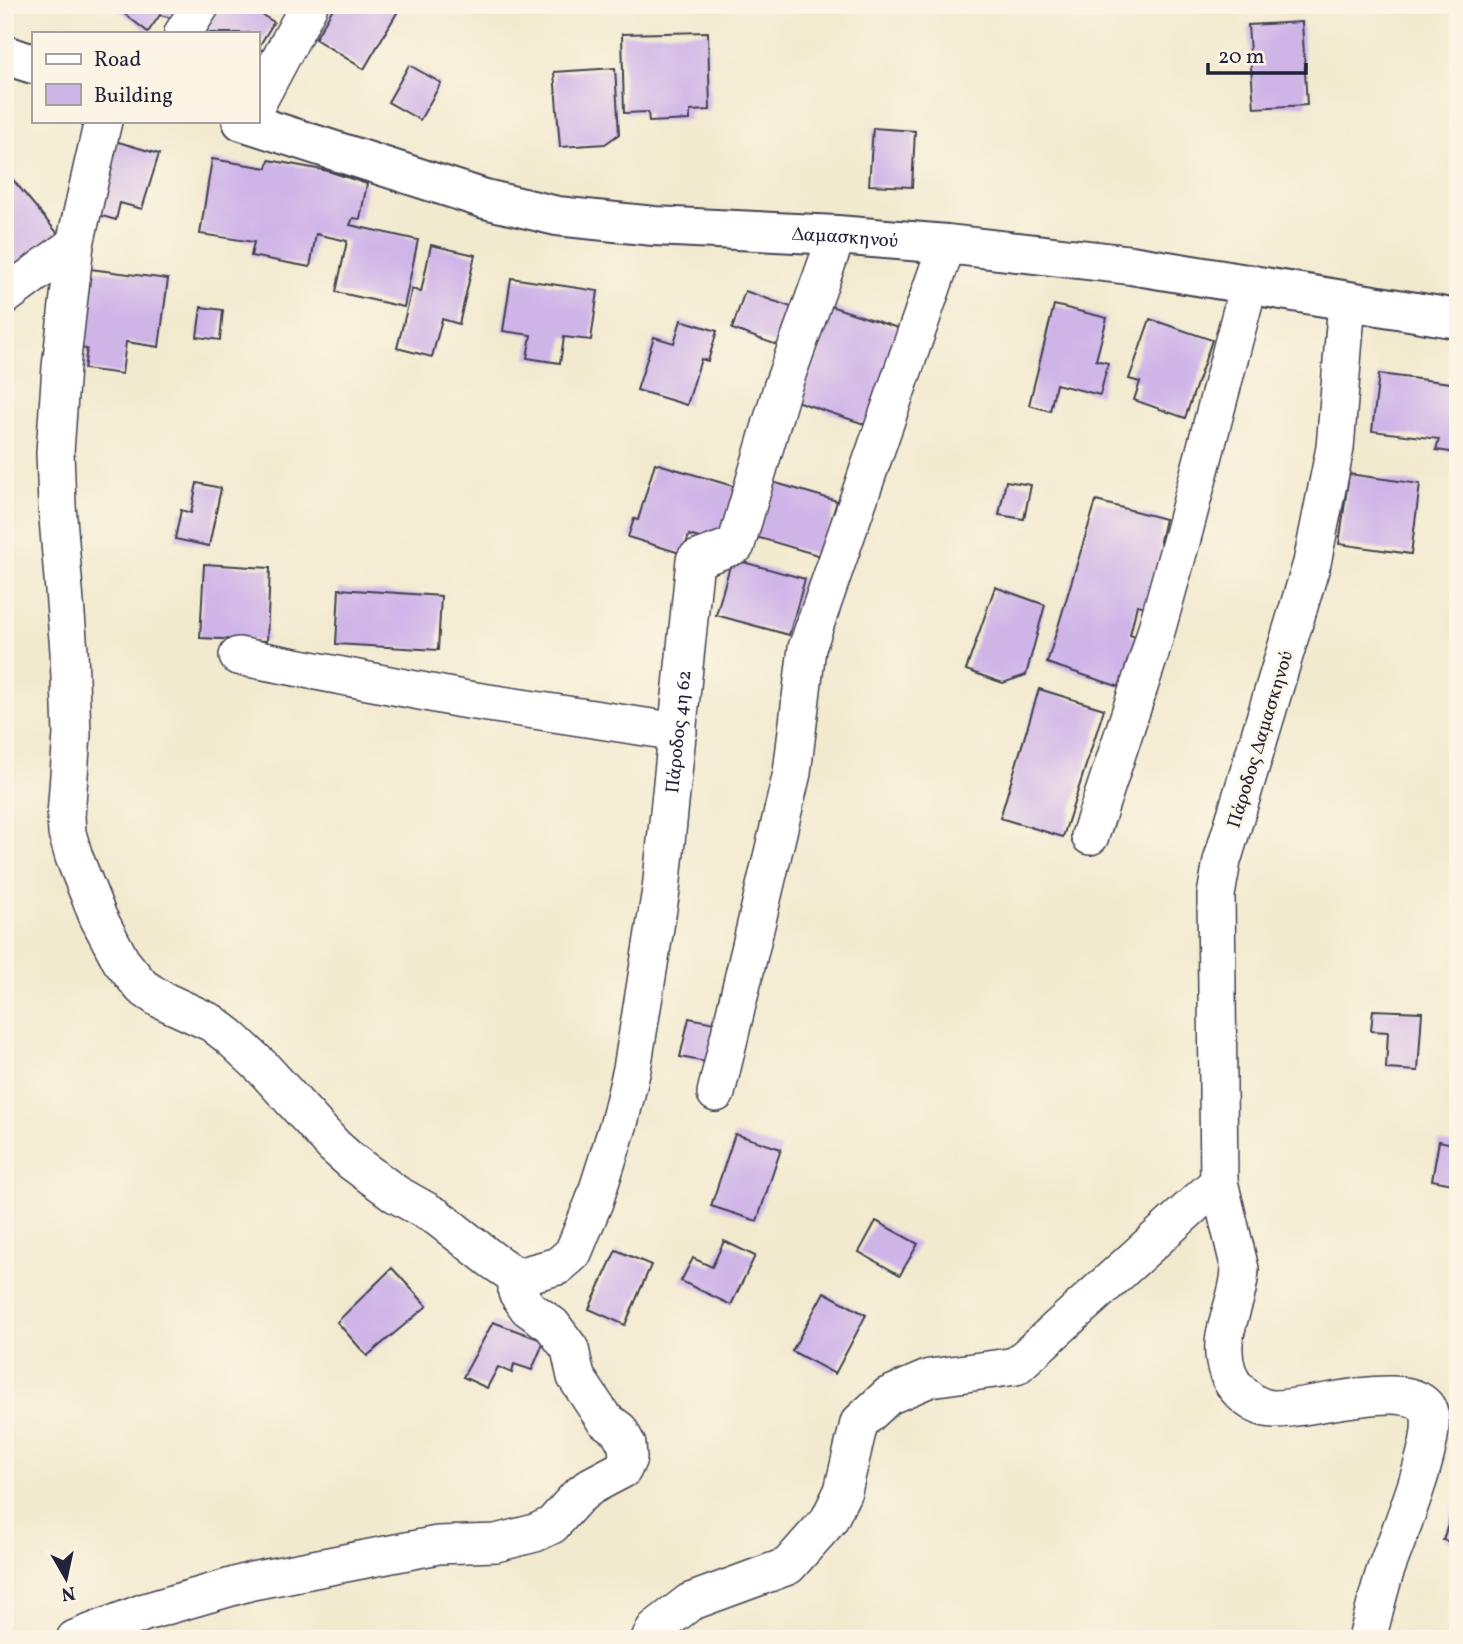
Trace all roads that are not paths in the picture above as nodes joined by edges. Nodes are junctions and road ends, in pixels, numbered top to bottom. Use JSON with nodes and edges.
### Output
{"nodes":[{"id":1,"x":201,"y":5,"type":"edge"},
{"id":2,"x":309,"y":5,"type":"edge"},
{"id":3,"x":184,"y":32,"type":"edge"},
{"id":4,"x":5,"y":55,"type":"edge"},
{"id":5,"x":32,"y":64,"type":"edge"},
{"id":6,"x":259,"y":98,"type":"edge"},
{"id":7,"x":259,"y":121,"type":"edge"},
{"id":8,"x":103,"y":122,"type":"edge"},
{"id":9,"x":837,"y":235,"type":"junction"},
{"id":10,"x":75,"y":244,"type":"junction"},
{"id":11,"x":947,"y":244,"type":"junction"},
{"id":12,"x":1249,"y":283,"type":"junction"},
{"id":13,"x":5,"y":296,"type":"edge"},
{"id":14,"x":1347,"y":301,"type":"junction"},
{"id":15,"x":1458,"y":319,"type":"edge"},
{"id":16,"x":238,"y":656,"type":"dead end"},
{"id":17,"x":678,"y":732,"type":"junction"},
{"id":18,"x":1090,"y":836,"type":"dead end"},
{"id":19,"x":716,"y":1093,"type":"dead end"},
{"id":20,"x":1219,"y":1182,"type":"junction"},
{"id":21,"x":517,"y":1277,"type":"junction"},
{"id":22,"x":75,"y":1639,"type":"edge"},
{"id":23,"x":650,"y":1639,"type":"edge"},
{"id":24,"x":1367,"y":1639,"type":"edge"}],
"edges":[{"from":1,"to":3,"type":"street"},
{"from":2,"to":6,"type":"street"},
{"from":4,"to":5,"type":"main road"},
{"from":7,"to":9,"type":"main road","name":"Δαμασκηνού"},
{"from":8,"to":10,"type":"street"},
{"from":9,"to":11,"type":"main road","name":"Δαμασκηνού"},
{"from":9,"to":17,"type":"street","name":"Πάροδος 4η 62"},
{"from":10,"to":13,"type":"street"},
{"from":10,"to":21,"type":"street"},
{"from":11,"to":12,"type":"main road","name":"Δαμασκηνού"},
{"from":11,"to":19,"type":"street"},
{"from":12,"to":14,"type":"main road","name":"Δαμασκηνού"},
{"from":12,"to":18,"type":"street"},
{"from":14,"to":15,"type":"main road","name":"Δαμασκηνού"},
{"from":14,"to":20,"type":"street","name":"Πάροδος Δαμασκηνού"},
{"from":16,"to":17,"type":"street"},
{"from":17,"to":21,"type":"street","name":"Πάροδος 4η 62"},
{"from":20,"to":23,"type":"street"},
{"from":20,"to":24,"type":"street","name":"Πάροδος Δαμασκηνού"},
{"from":21,"to":22,"type":"street"}]}
